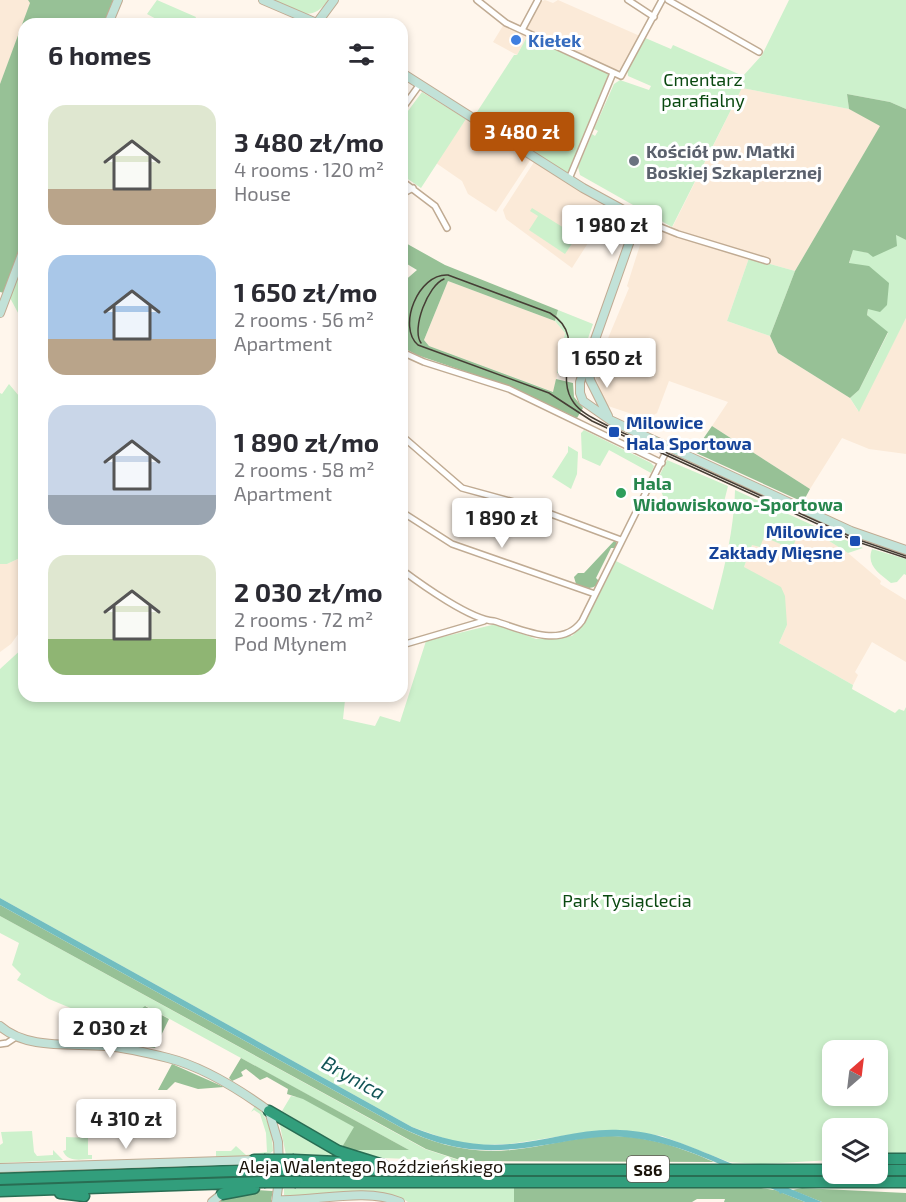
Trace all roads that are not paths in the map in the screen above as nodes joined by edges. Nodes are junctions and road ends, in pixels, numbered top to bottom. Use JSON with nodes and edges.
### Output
{"nodes":[{"id":1,"x":118,"y":0,"type":"edge"},
{"id":2,"x":263,"y":0,"type":"edge"},
{"id":3,"x":334,"y":0,"type":"edge"},
{"id":4,"x":477,"y":0,"type":"edge"},
{"id":5,"x":538,"y":0,"type":"edge"},
{"id":6,"x":628,"y":0,"type":"edge"},
{"id":7,"x":662,"y":0,"type":"edge"},
{"id":8,"x":668,"y":0,"type":"edge"},
{"id":9,"x":654,"y":17,"type":"junction"},
{"id":10,"x":110,"y":18,"type":"edge"},
{"id":11,"x":303,"y":18,"type":"edge"},
{"id":12,"x":320,"y":18,"type":"edge"},
{"id":13,"x":522,"y":30,"type":"junction"},
{"id":14,"x":759,"y":52,"type":"dead end"},
{"id":15,"x":613,"y":73,"type":"junction"},
{"id":16,"x":408,"y":77,"type":"edge"},
{"id":17,"x":420,"y":84,"type":"junction"},
{"id":18,"x":408,"y":100,"type":"edge"},
{"id":19,"x":569,"y":179,"type":"junction"},
{"id":20,"x":408,"y":185,"type":"edge"},
{"id":21,"x":413,"y":188,"type":"junction"},
{"id":22,"x":408,"y":191,"type":"edge"},
{"id":23,"x":638,"y":218,"type":"junction"},
{"id":24,"x":447,"y":228,"type":"dead end"},
{"id":25,"x":767,"y":261,"type":"dead end"},
{"id":26,"x":18,"y":265,"type":"edge"},
{"id":27,"x":0,"y":313,"type":"edge"},
{"id":28,"x":408,"y":355,"type":"edge"},
{"id":29,"x":588,"y":361,"type":"junction"},
{"id":30,"x":610,"y":420,"type":"junction"},
{"id":31,"x":408,"y":441,"type":"edge"},
{"id":32,"x":668,"y":448,"type":"junction"},
{"id":33,"x":662,"y":463,"type":"junction"},
{"id":34,"x":408,"y":516,"type":"edge"},
{"id":35,"x":621,"y":540,"type":"junction"},
{"id":36,"x":906,"y":550,"type":"edge"},
{"id":37,"x":408,"y":574,"type":"edge"},
{"id":38,"x":596,"y":594,"type":"junction"},
{"id":39,"x":484,"y":621,"type":"junction"},
{"id":40,"x":408,"y":643,"type":"edge"},
{"id":41,"x":0,"y":1026,"type":"edge"},
{"id":42,"x":16,"y":1037,"type":"junction"},
{"id":43,"x":0,"y":1044,"type":"edge"},
{"id":44,"x":269,"y":1111,"type":"junction"},
{"id":45,"x":888,"y":1159,"type":"edge"},
{"id":46,"x":906,"y":1159,"type":"edge"},
{"id":47,"x":374,"y":1163,"type":"junction"},
{"id":48,"x":822,"y":1163,"type":"edge"},
{"id":49,"x":261,"y":1164,"type":"junction"},
{"id":50,"x":295,"y":1165,"type":"junction"},
{"id":51,"x":0,"y":1168,"type":"edge"},
{"id":52,"x":404,"y":1170,"type":"junction"},
{"id":53,"x":791,"y":1170,"type":"junction"},
{"id":54,"x":822,"y":1170,"type":"edge"},
{"id":55,"x":888,"y":1170,"type":"edge"},
{"id":56,"x":906,"y":1170,"type":"edge"},
{"id":57,"x":0,"y":1179,"type":"edge"},
{"id":58,"x":822,"y":1182,"type":"edge"},
{"id":59,"x":888,"y":1182,"type":"edge"},
{"id":60,"x":906,"y":1182,"type":"edge"},
{"id":61,"x":264,"y":1184,"type":"junction"},
{"id":62,"x":880,"y":1184,"type":"edge"},
{"id":63,"x":906,"y":1188,"type":"edge"},
{"id":64,"x":33,"y":1189,"type":"junction"},
{"id":65,"x":0,"y":1191,"type":"edge"},
{"id":66,"x":222,"y":1194,"type":"joint"},
{"id":67,"x":86,"y":1199,"type":"edge"},
{"id":68,"x":277,"y":1201,"type":"edge"},
{"id":69,"x":212,"y":1202,"type":"edge"},
{"id":70,"x":400,"y":1202,"type":"edge"}],
"edges":[{"from":1,"to":10,"type":"street"},
{"from":2,"to":11,"type":"street"},
{"from":3,"to":12,"type":"street"},
{"from":4,"to":13,"type":"street"},
{"from":5,"to":13,"type":"street"},
{"from":6,"to":9,"type":"street"},
{"from":7,"to":9,"type":"street"},
{"from":8,"to":14,"type":"street"},
{"from":9,"to":15,"type":"street"},
{"from":13,"to":15,"type":"street"},
{"from":15,"to":19,"type":"street"},
{"from":16,"to":17,"type":"street"},
{"from":17,"to":18,"type":"street"},
{"from":17,"to":19,"type":"street"},
{"from":19,"to":23,"type":"street"},
{"from":20,"to":21,"type":"street"},
{"from":21,"to":22,"type":"street"},
{"from":21,"to":24,"type":"street"},
{"from":23,"to":25,"type":"street"},
{"from":23,"to":29,"type":"street"},
{"from":26,"to":27,"type":"street"},
{"from":28,"to":33,"type":"street"},
{"from":29,"to":30,"type":"street"},
{"from":29,"to":30,"type":"street"},
{"from":30,"to":32,"type":"street"},
{"from":31,"to":35,"type":"street"},
{"from":32,"to":33,"type":"street"},
{"from":32,"to":36,"type":"street"},
{"from":33,"to":35,"type":"street"},
{"from":34,"to":38,"type":"street"},
{"from":35,"to":38,"type":"street"},
{"from":37,"to":39,"type":"street"},
{"from":38,"to":39,"type":"street"},
{"from":39,"to":40,"type":"street"},
{"from":41,"to":42,"type":"street"},
{"from":42,"to":43,"type":"street"},
{"from":42,"to":44,"type":"street"},
{"from":44,"to":47,"type":"highway"},
{"from":44,"to":68,"type":"street"},
{"from":45,"to":46,"type":"highway"},
{"from":47,"to":50,"type":"highway"},
{"from":47,"to":52,"type":"highway"},
{"from":48,"to":53,"type":"highway"},
{"from":49,"to":50,"type":"highway","name":"Aleja Walentego Roździeńskiego","number":"S86","bridge":true},
{"from":49,"to":51,"type":"street","name":"Aleja Walentego Roździeńskiego"},
{"from":49,"to":57,"type":"highway","name":"Aleja Walentego Roździeńskiego","number":"S86"},
{"from":50,"to":52,"type":"highway","name":"Aleja Walentego Roździeńskiego","number":"S86"},
{"from":52,"to":53,"type":"highway","name":"Aleja Walentego Roździeńskiego","number":"S86"},
{"from":53,"to":54,"type":"highway","number":"S86"},
{"from":55,"to":56,"type":"highway"},
{"from":58,"to":61,"type":"highway","name":"Aleja Walentego Roździeńskiego","number":"S86","bridge":true},
{"from":59,"to":60,"type":"highway","number":"S86"},
{"from":61,"to":64,"type":"highway","name":"Aleja Walentego Roździeńskiego","number":"S86"},
{"from":61,"to":66,"type":"highway"},
{"from":62,"to":63,"type":"highway"},
{"from":64,"to":65,"type":"highway","name":"Aleja Walentego Roździeńskiego","number":"S86"},
{"from":64,"to":67,"type":"highway"},
{"from":66,"to":69,"type":"street"},
{"from":68,"to":70,"type":"street"}]}
